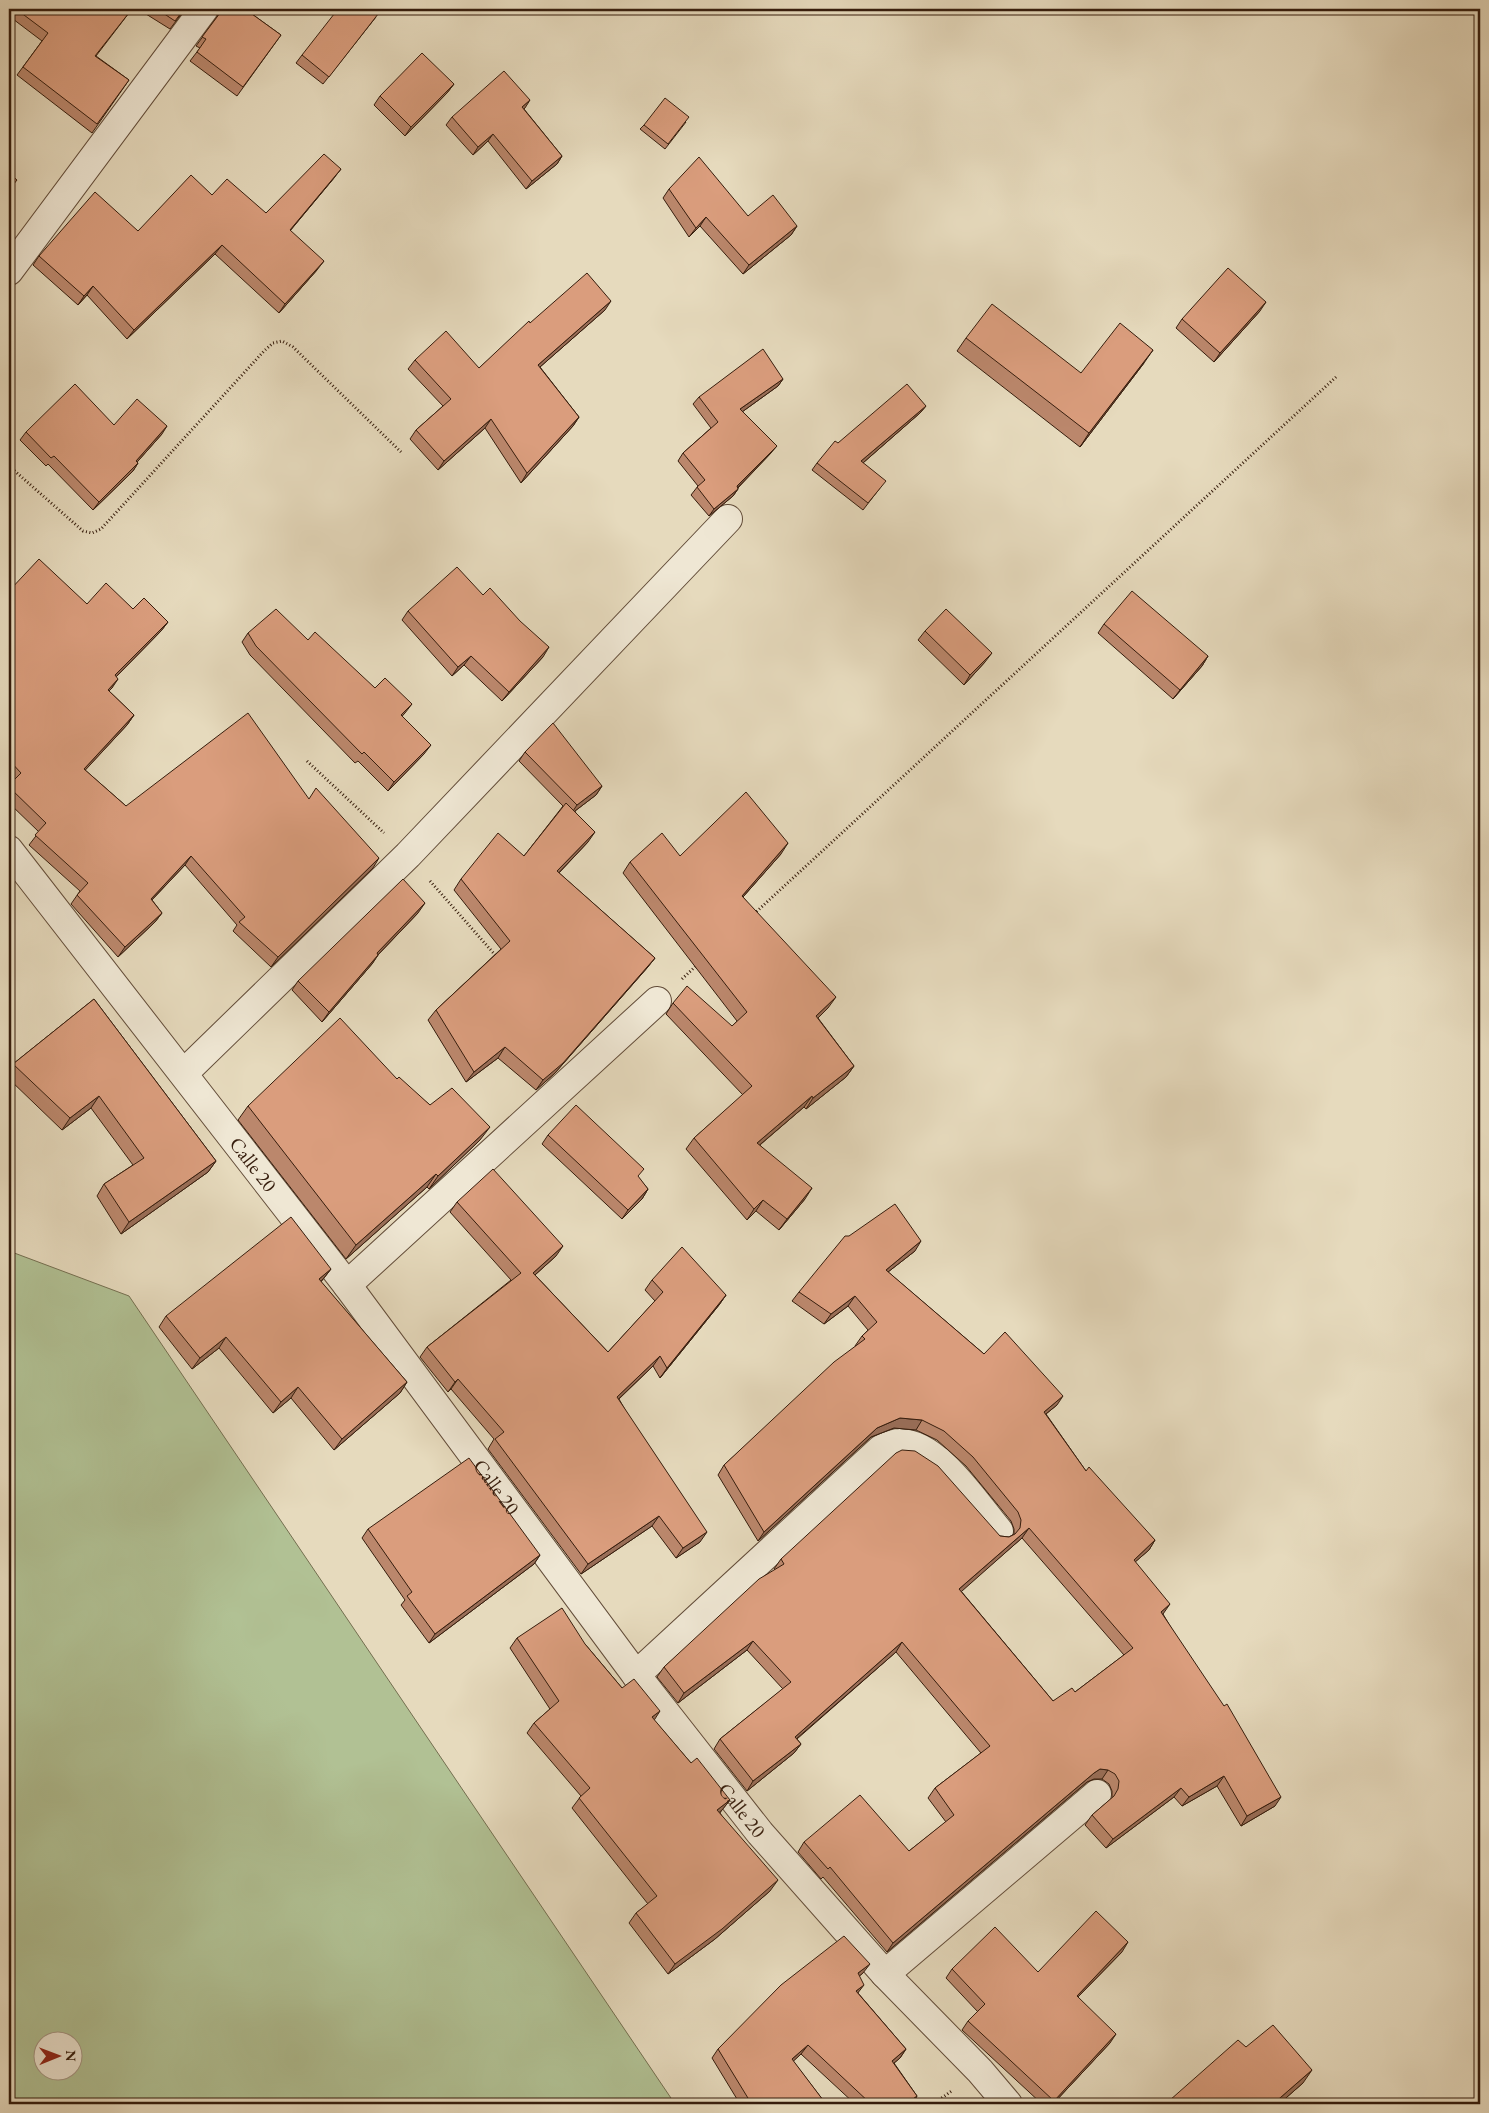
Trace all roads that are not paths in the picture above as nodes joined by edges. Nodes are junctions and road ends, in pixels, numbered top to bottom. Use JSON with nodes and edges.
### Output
{"nodes":[{"id":1,"x":204,"y":9,"type":"edge"},
{"id":2,"x":9,"y":271,"type":"edge"},
{"id":3,"x":728,"y":519,"type":"dead end"},
{"id":4,"x":9,"y":850,"type":"edge"},
{"id":5,"x":658,"y":1001,"type":"road end"},
{"id":6,"x":184,"y":1073,"type":"junction"},
{"id":7,"x":347,"y":1285,"type":"junction"},
{"id":8,"x":998,"y":1531,"type":"edge"},
{"id":9,"x":636,"y":1675,"type":"junction"},
{"id":10,"x":1098,"y":1794,"type":"dead end"},
{"id":11,"x":885,"y":1974,"type":"junction"},
{"id":12,"x":1008,"y":2104,"type":"edge"}],
"edges":[{"from":1,"to":2,"type":"street"},
{"from":3,"to":6,"type":"street"},
{"from":4,"to":6,"type":"street","name":"Calle 20"},
{"from":5,"to":7,"type":"street"},
{"from":6,"to":7,"type":"street","name":"Calle 20"},
{"from":7,"to":9,"type":"street","name":"Calle 20"},
{"from":8,"to":9,"type":"street"},
{"from":9,"to":11,"type":"street","name":"Calle 20"},
{"from":10,"to":11,"type":"street"},
{"from":11,"to":12,"type":"street","name":"Calle 20"}]}
